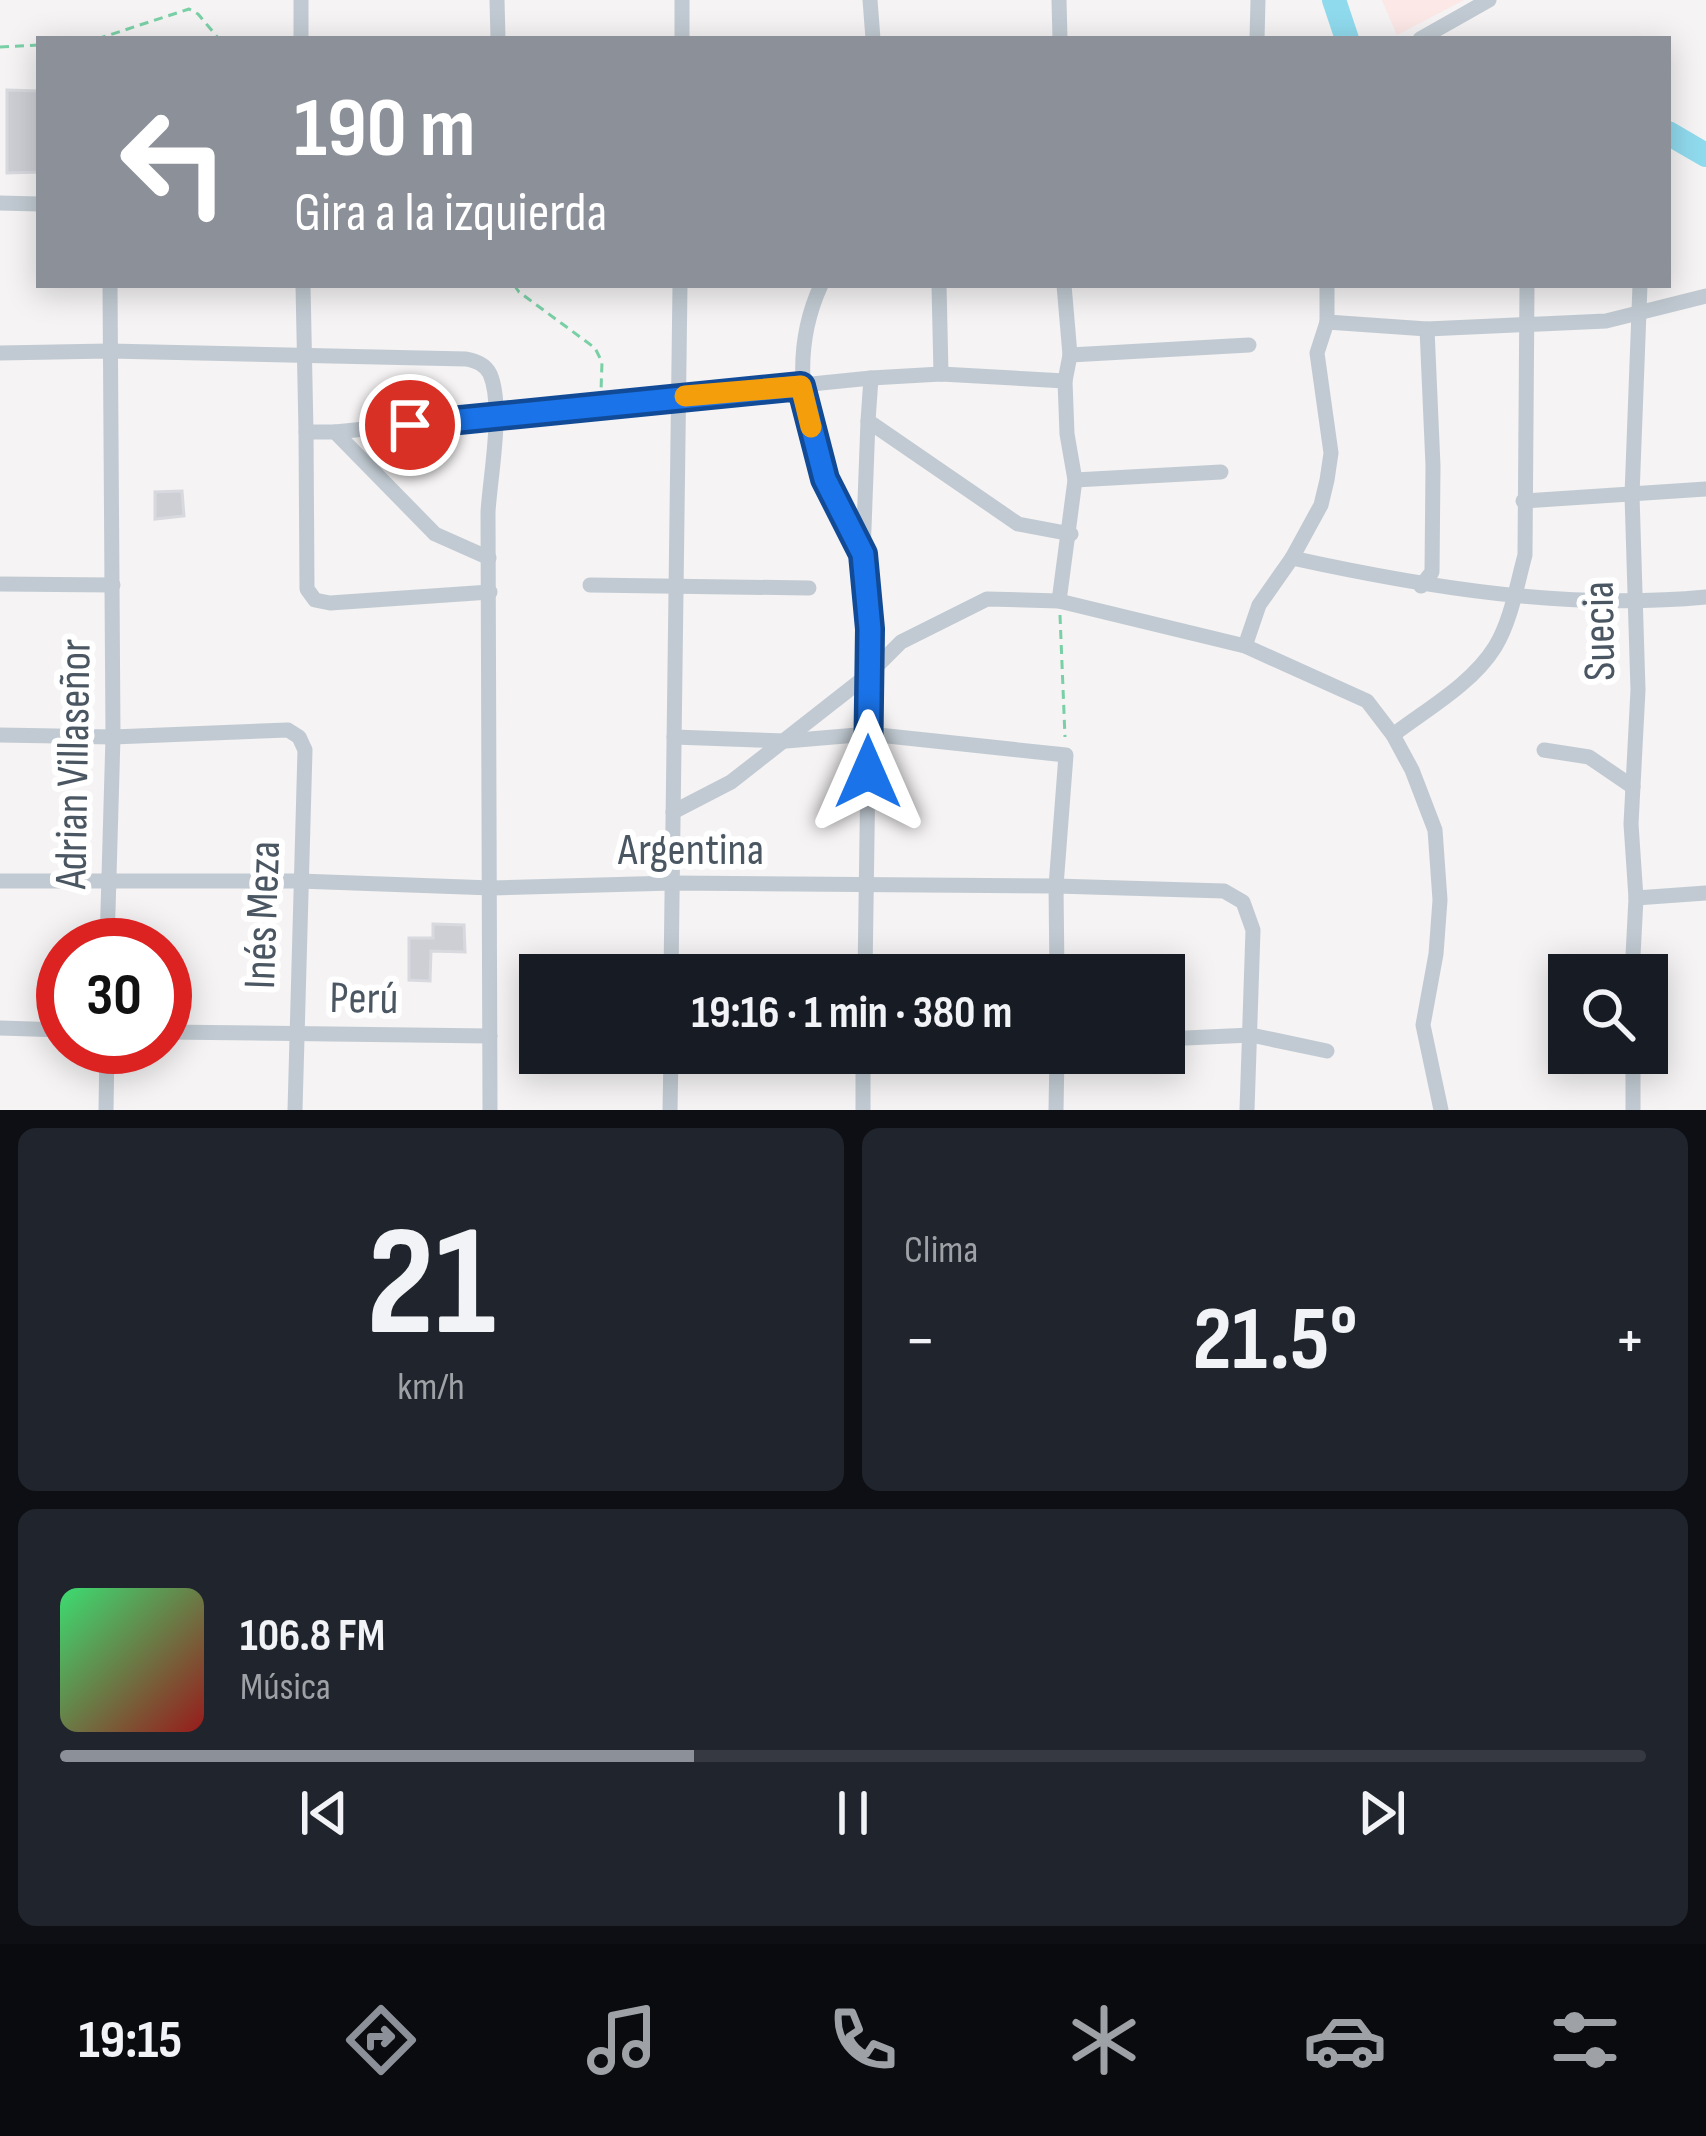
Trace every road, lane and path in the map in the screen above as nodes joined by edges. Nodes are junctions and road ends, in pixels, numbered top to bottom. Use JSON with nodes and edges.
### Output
{"nodes":[{"id":1,"x":301,"y":0,"type":"edge"},
{"id":2,"x":497,"y":0,"type":"edge"},
{"id":3,"x":682,"y":0,"type":"edge"},
{"id":4,"x":870,"y":0,"type":"edge"},
{"id":5,"x":1059,"y":0,"type":"edge"},
{"id":6,"x":1258,"y":0,"type":"edge"},
{"id":7,"x":1489,"y":0,"type":"edge"},
{"id":8,"x":106,"y":36,"type":"edge"},
{"id":9,"x":216,"y":36,"type":"edge"},
{"id":10,"x":302,"y":36,"type":"edge"},
{"id":11,"x":498,"y":36,"type":"edge"},
{"id":12,"x":682,"y":36,"type":"edge"},
{"id":13,"x":873,"y":36,"type":"edge"},
{"id":14,"x":1060,"y":36,"type":"edge"},
{"id":15,"x":1257,"y":36,"type":"edge"},
{"id":16,"x":1425,"y":36,"type":"edge"},
{"id":17,"x":36,"y":45,"type":"edge"},
{"id":18,"x":0,"y":47,"type":"edge"},
{"id":19,"x":0,"y":203,"type":"edge"},
{"id":20,"x":36,"y":204,"type":"edge"},
{"id":21,"x":110,"y":288,"type":"edge"},
{"id":22,"x":302,"y":288,"type":"edge"},
{"id":23,"x":516,"y":288,"type":"edge"},
{"id":24,"x":680,"y":288,"type":"edge"},
{"id":25,"x":819,"y":288,"type":"edge"},
{"id":26,"x":939,"y":288,"type":"edge"},
{"id":27,"x":1064,"y":288,"type":"edge"},
{"id":28,"x":1327,"y":288,"type":"edge"},
{"id":29,"x":1527,"y":288,"type":"edge"},
{"id":30,"x":1640,"y":288,"type":"edge"},
{"id":31,"x":1706,"y":296,"type":"edge"},
{"id":32,"x":1638,"y":311,"type":"junction"},
{"id":33,"x":1327,"y":322,"type":"junction"},
{"id":34,"x":1527,"y":326,"type":"junction"},
{"id":35,"x":1427,"y":329,"type":"junction"},
{"id":36,"x":1249,"y":345,"type":"dead end"},
{"id":37,"x":110,"y":351,"type":"junction"},
{"id":38,"x":0,"y":353,"type":"edge"},
{"id":39,"x":303,"y":355,"type":"junction"},
{"id":40,"x":1070,"y":355,"type":"junction"},
{"id":41,"x":941,"y":374,"type":"junction"},
{"id":42,"x":871,"y":378,"type":"junction"},
{"id":43,"x":1065,"y":381,"type":"junction"},
{"id":44,"x":801,"y":386,"type":"junction"},
{"id":45,"x":679,"y":397,"type":"junction"},
{"id":46,"x":599,"y":404,"type":"junction"},
{"id":47,"x":495,"y":416,"type":"junction"},
{"id":48,"x":868,"y":421,"type":"junction"},
{"id":49,"x":306,"y":432,"type":"junction"},
{"id":50,"x":335,"y":432,"type":"junction"},
{"id":51,"x":1221,"y":472,"type":"dead end"},
{"id":52,"x":1075,"y":480,"type":"junction"},
{"id":53,"x":1706,"y":489,"type":"edge"},
{"id":54,"x":1632,"y":495,"type":"junction"},
{"id":55,"x":1523,"y":501,"type":"junction"},
{"id":56,"x":1071,"y":534,"type":"junction"},
{"id":57,"x":863,"y":554,"type":"junction"},
{"id":58,"x":489,"y":558,"type":"junction"},
{"id":59,"x":1292,"y":558,"type":"junction"},
{"id":60,"x":0,"y":584,"type":"edge"},
{"id":61,"x":113,"y":585,"type":"junction"},
{"id":62,"x":590,"y":585,"type":"dead end"},
{"id":63,"x":676,"y":586,"type":"junction"},
{"id":64,"x":1421,"y":586,"type":"junction"},
{"id":65,"x":809,"y":587,"type":"dead end"},
{"id":66,"x":490,"y":592,"type":"junction"},
{"id":67,"x":1514,"y":596,"type":"junction"},
{"id":68,"x":1706,"y":597,"type":"edge"},
{"id":69,"x":1059,"y":601,"type":"junction"},
{"id":70,"x":1634,"y":604,"type":"junction"},
{"id":71,"x":1245,"y":646,"type":"junction"},
{"id":72,"x":868,"y":674,"type":"junction"},
{"id":73,"x":869,"y":734,"type":"junction"},
{"id":74,"x":1393,"y":734,"type":"junction"},
{"id":75,"x":0,"y":735,"type":"edge"},
{"id":76,"x":674,"y":736,"type":"junction"},
{"id":77,"x":113,"y":737,"type":"junction"},
{"id":78,"x":786,"y":741,"type":"junction"},
{"id":79,"x":1544,"y":750,"type":"dead end"},
{"id":80,"x":1066,"y":755,"type":"junction"},
{"id":81,"x":1633,"y":787,"type":"junction"},
{"id":82,"x":674,"y":812,"type":"junction"},
{"id":83,"x":299,"y":880,"type":"junction"},
{"id":84,"x":0,"y":881,"type":"edge"},
{"id":85,"x":107,"y":881,"type":"junction"},
{"id":86,"x":673,"y":884,"type":"junction"},
{"id":87,"x":867,"y":886,"type":"junction"},
{"id":88,"x":1056,"y":886,"type":"junction"},
{"id":89,"x":492,"y":888,"type":"junction"},
{"id":90,"x":1706,"y":893,"type":"edge"},
{"id":91,"x":1636,"y":898,"type":"junction"},
{"id":92,"x":107,"y":918,"type":"edge"},
{"id":93,"x":671,"y":954,"type":"edge"},
{"id":94,"x":865,"y":954,"type":"edge"},
{"id":95,"x":1057,"y":954,"type":"edge"},
{"id":96,"x":1633,"y":954,"type":"edge"},
{"id":97,"x":0,"y":1028,"type":"edge"},
{"id":98,"x":36,"y":1029,"type":"edge"},
{"id":99,"x":192,"y":1032,"type":"edge"},
{"id":100,"x":296,"y":1034,"type":"junction"},
{"id":101,"x":490,"y":1036,"type":"junction"},
{"id":102,"x":1251,"y":1036,"type":"junction"},
{"id":103,"x":1185,"y":1038,"type":"edge"},
{"id":104,"x":1327,"y":1051,"type":"dead end"},
{"id":105,"x":107,"y":1074,"type":"edge"},
{"id":106,"x":670,"y":1074,"type":"edge"},
{"id":107,"x":863,"y":1074,"type":"edge"},
{"id":108,"x":1057,"y":1074,"type":"edge"},
{"id":109,"x":1633,"y":1074,"type":"edge"},
{"id":110,"x":106,"y":1110,"type":"edge"},
{"id":111,"x":295,"y":1110,"type":"edge"},
{"id":112,"x":490,"y":1110,"type":"edge"},
{"id":113,"x":670,"y":1110,"type":"edge"},
{"id":114,"x":863,"y":1110,"type":"edge"},
{"id":115,"x":1056,"y":1110,"type":"edge"},
{"id":116,"x":1247,"y":1110,"type":"edge"},
{"id":117,"x":1441,"y":1110,"type":"edge"},
{"id":118,"x":1634,"y":1110,"type":"edge"}],
"edges":[{"from":1,"to":10,"type":"street"},
{"from":2,"to":11,"type":"street"},
{"from":3,"to":12,"type":"street"},
{"from":4,"to":13,"type":"street"},
{"from":5,"to":14,"type":"street"},
{"from":6,"to":15,"type":"street"},
{"from":7,"to":16,"type":"street"},
{"from":8,"to":9,"type":"path"},
{"from":17,"to":18,"type":"path"},
{"from":19,"to":20,"type":"street"},
{"from":21,"to":37,"type":"street","name":"Adrian Villaseñor"},
{"from":22,"to":39,"type":"street"},
{"from":23,"to":46,"type":"path"},
{"from":24,"to":45,"type":"street"},
{"from":25,"to":44,"type":"street"},
{"from":26,"to":41,"type":"street"},
{"from":27,"to":40,"type":"street"},
{"from":28,"to":33,"type":"street"},
{"from":29,"to":34,"type":"street"},
{"from":30,"to":32,"type":"street","name":"Suecia"},
{"from":31,"to":32,"type":"street"},
{"from":32,"to":34,"type":"street"},
{"from":32,"to":54,"type":"street","name":"Suecia"},
{"from":33,"to":35,"type":"street"},
{"from":33,"to":59,"type":"street"},
{"from":34,"to":35,"type":"street"},
{"from":34,"to":55,"type":"street"},
{"from":35,"to":64,"type":"street"},
{"from":36,"to":40,"type":"street"},
{"from":37,"to":38,"type":"street"},
{"from":37,"to":39,"type":"street"},
{"from":37,"to":61,"type":"street","name":"Adrian Villaseñor"},
{"from":39,"to":47,"type":"street"},
{"from":39,"to":49,"type":"street"},
{"from":40,"to":43,"type":"street"},
{"from":41,"to":42,"type":"street"},
{"from":41,"to":43,"type":"street"},
{"from":42,"to":44,"type":"street"},
{"from":42,"to":48,"type":"street"},
{"from":43,"to":52,"type":"street"},
{"from":44,"to":45,"type":"street"},
{"from":44,"to":57,"type":"street"},
{"from":45,"to":46,"type":"street"},
{"from":45,"to":63,"type":"street"},
{"from":46,"to":47,"type":"street"},
{"from":47,"to":50,"type":"street"},
{"from":47,"to":58,"type":"street"},
{"from":48,"to":56,"type":"street"},
{"from":48,"to":57,"type":"street"},
{"from":49,"to":50,"type":"street"},
{"from":49,"to":66,"type":"street"},
{"from":50,"to":58,"type":"street"},
{"from":51,"to":52,"type":"street"},
{"from":52,"to":56,"type":"street"},
{"from":53,"to":54,"type":"street"},
{"from":54,"to":55,"type":"street"},
{"from":54,"to":70,"type":"street","name":"Suecia"},
{"from":55,"to":67,"type":"street"},
{"from":56,"to":69,"type":"street"},
{"from":57,"to":72,"type":"street"},
{"from":58,"to":66,"type":"street"},
{"from":59,"to":64,"type":"street"},
{"from":59,"to":71,"type":"street"},
{"from":60,"to":61,"type":"street"},
{"from":61,"to":77,"type":"street","name":"Adrian Villaseñor"},
{"from":62,"to":63,"type":"street"},
{"from":63,"to":65,"type":"street"},
{"from":63,"to":76,"type":"street"},
{"from":64,"to":67,"type":"street"},
{"from":66,"to":89,"type":"street"},
{"from":67,"to":70,"type":"street"},
{"from":67,"to":74,"type":"street"},
{"from":68,"to":70,"type":"street"},
{"from":69,"to":71,"type":"street"},
{"from":69,"to":72,"type":"street"},
{"from":69,"to":80,"type":"path"},
{"from":70,"to":81,"type":"street","name":"Suecia"},
{"from":71,"to":74,"type":"street"},
{"from":72,"to":73,"type":"street"},
{"from":72,"to":78,"type":"street"},
{"from":73,"to":78,"type":"street"},
{"from":73,"to":80,"type":"street"},
{"from":73,"to":87,"type":"street"},
{"from":74,"to":117,"type":"street"},
{"from":75,"to":77,"type":"street"},
{"from":76,"to":78,"type":"street"},
{"from":76,"to":82,"type":"street"},
{"from":77,"to":83,"type":"street","name":"Inés Meza"},
{"from":77,"to":85,"type":"street","name":"Adrian Villaseñor"},
{"from":78,"to":82,"type":"street"},
{"from":79,"to":81,"type":"street"},
{"from":80,"to":88,"type":"street"},
{"from":81,"to":91,"type":"street","name":"Suecia"},
{"from":82,"to":86,"type":"street"},
{"from":83,"to":85,"type":"street","name":"Argentina"},
{"from":83,"to":89,"type":"street","name":"Argentina"},
{"from":83,"to":100,"type":"street","name":"Inés Meza"},
{"from":84,"to":85,"type":"street","name":"Argentina"},
{"from":85,"to":92,"type":"street","name":"Adrian Villaseñor"},
{"from":86,"to":87,"type":"street","name":"Argentina"},
{"from":86,"to":89,"type":"street","name":"Argentina"},
{"from":86,"to":93,"type":"street"},
{"from":87,"to":88,"type":"street","name":"Argentina"},
{"from":87,"to":94,"type":"street"},
{"from":88,"to":95,"type":"street"},
{"from":88,"to":102,"type":"street","name":"Argentina"},
{"from":89,"to":101,"type":"street"},
{"from":90,"to":91,"type":"street"},
{"from":91,"to":96,"type":"street","name":"Suecia"},
{"from":97,"to":98,"type":"street"},
{"from":99,"to":100,"type":"street","name":"Perú"},
{"from":100,"to":101,"type":"street","name":"Perú"},
{"from":100,"to":111,"type":"street","name":"Inés Meza"},
{"from":101,"to":112,"type":"street"},
{"from":102,"to":103,"type":"street"},
{"from":102,"to":104,"type":"street"},
{"from":102,"to":116,"type":"street"},
{"from":105,"to":110,"type":"street"},
{"from":106,"to":113,"type":"street"},
{"from":107,"to":114,"type":"street"},
{"from":108,"to":115,"type":"street"},
{"from":109,"to":118,"type":"street"}]}
